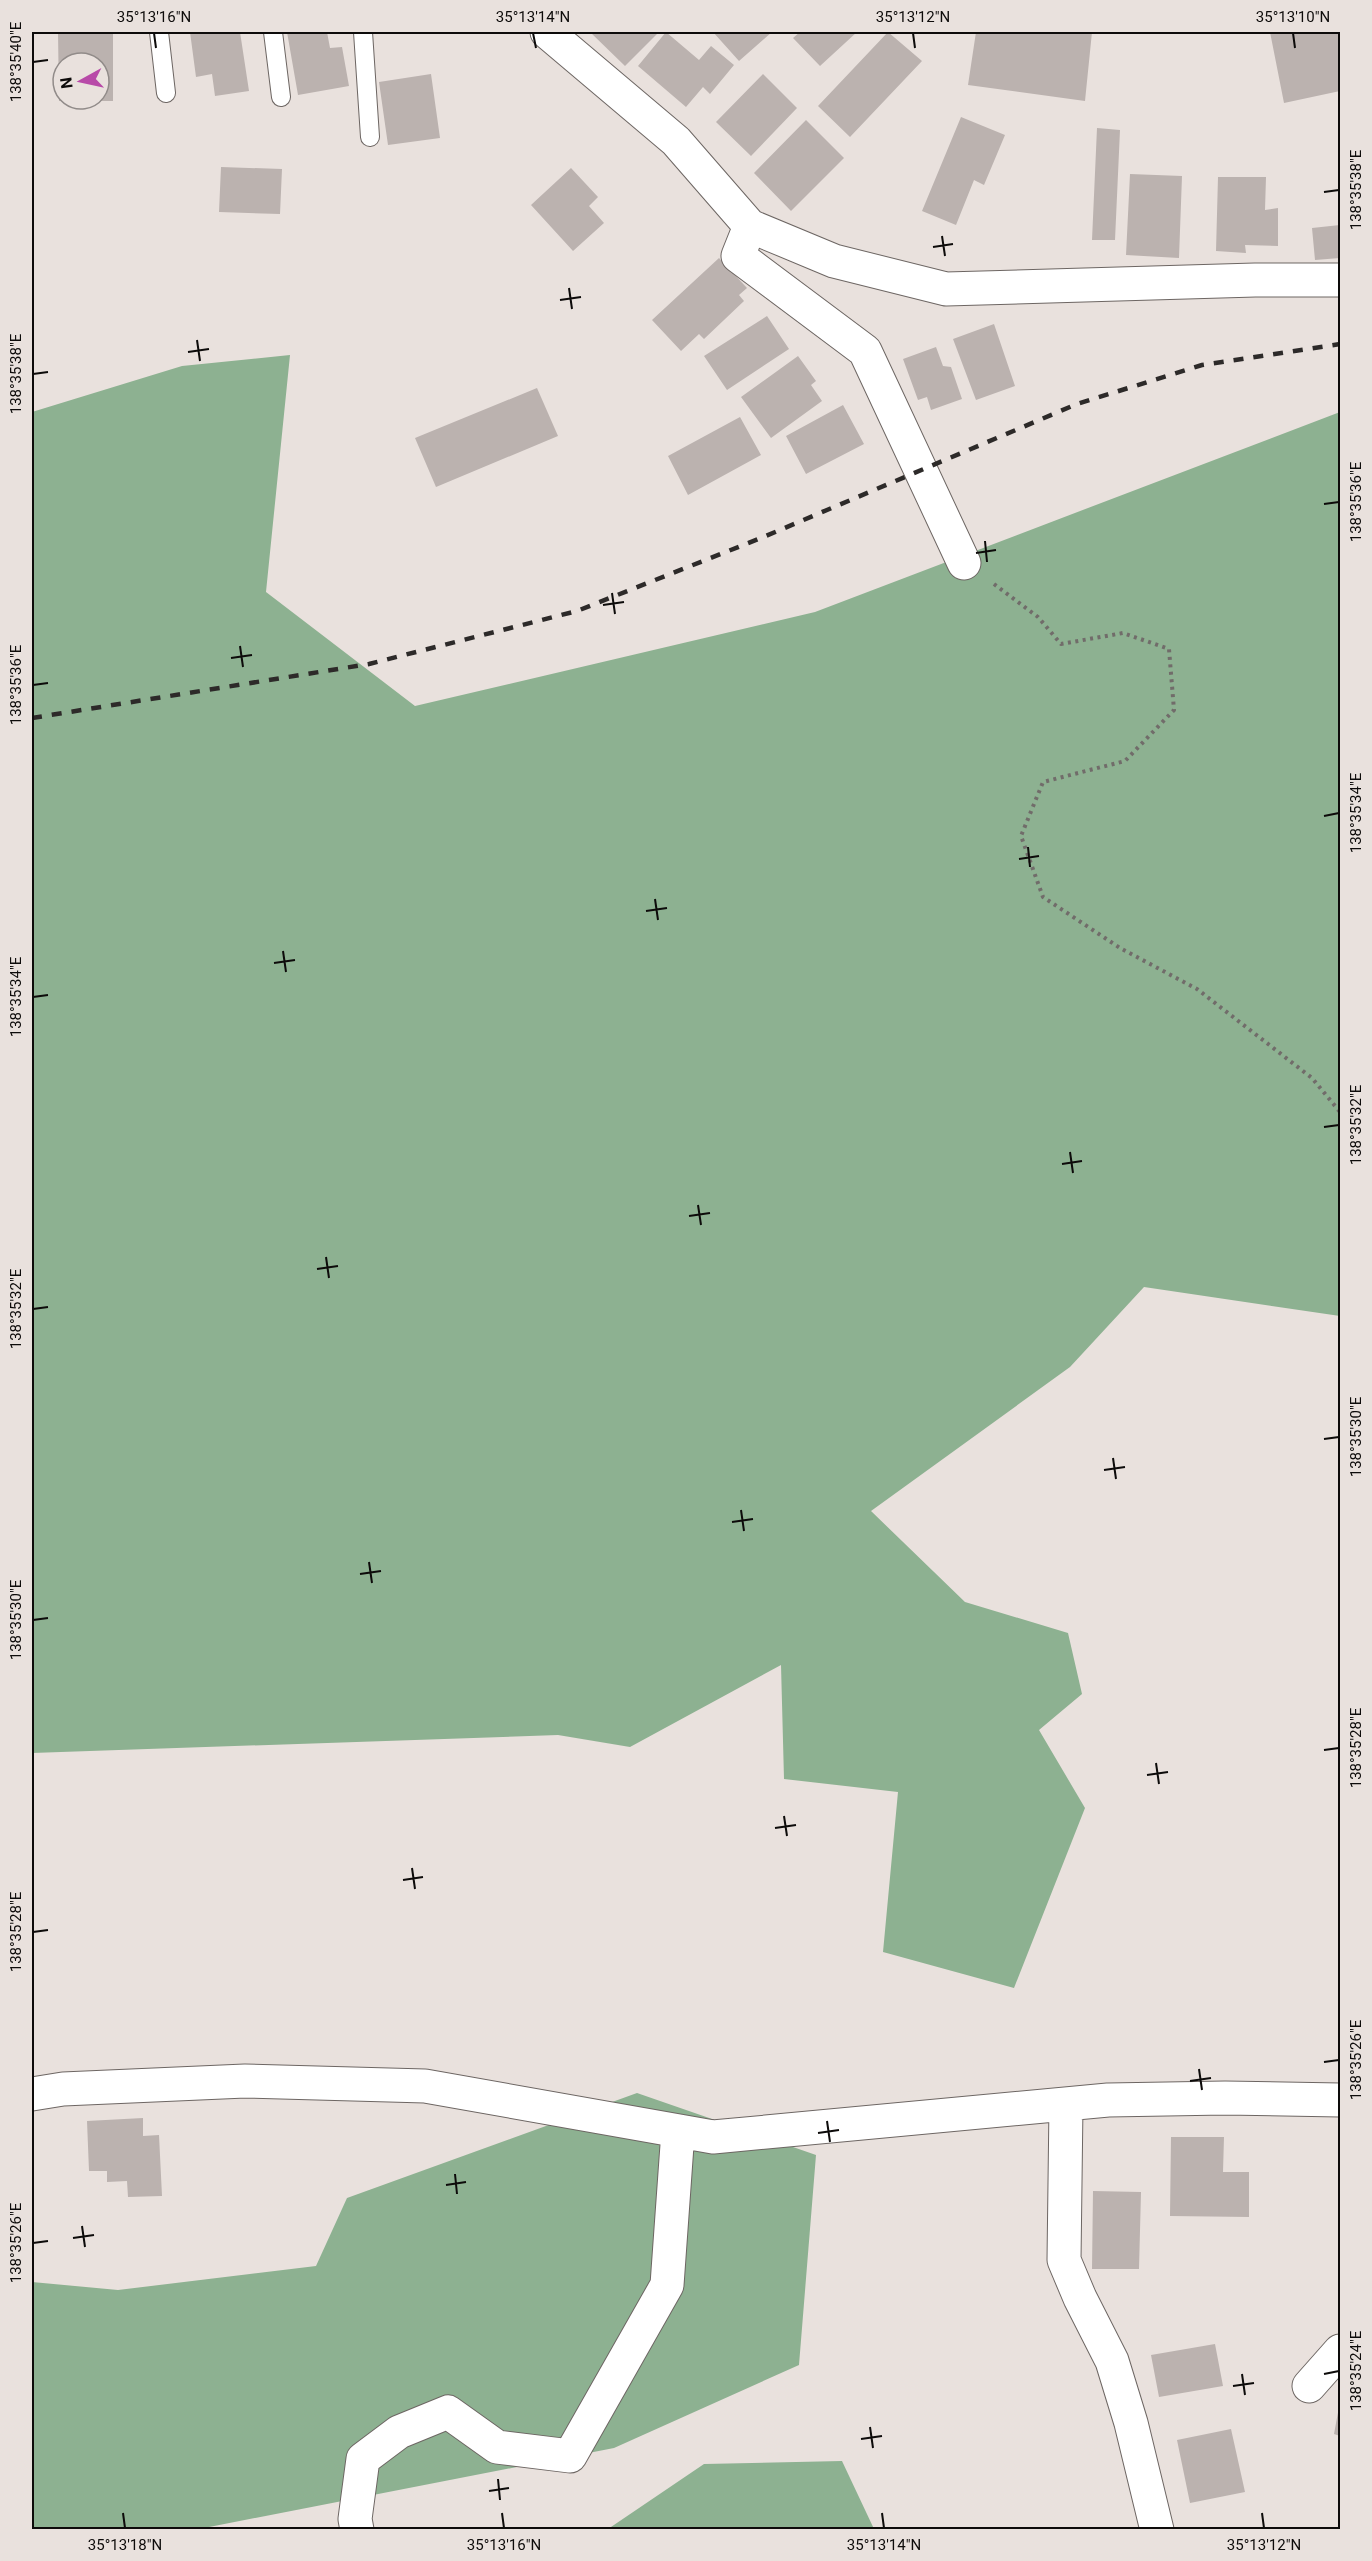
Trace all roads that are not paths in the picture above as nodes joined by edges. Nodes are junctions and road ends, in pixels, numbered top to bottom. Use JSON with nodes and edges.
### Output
{"nodes":[{"id":1,"x":159,"y":32,"type":"edge"},
{"id":2,"x":273,"y":32,"type":"edge"},
{"id":3,"x":363,"y":32,"type":"edge"},
{"id":4,"x":547,"y":32,"type":"edge"},
{"id":5,"x":166,"y":93,"type":"dead end"},
{"id":6,"x":281,"y":97,"type":"dead end"},
{"id":7,"x":370,"y":137,"type":"dead end"},
{"id":8,"x":750,"y":226,"type":"junction"},
{"id":9,"x":1341,"y":280,"type":"edge"},
{"id":10,"x":964,"y":563,"type":"road end"},
{"id":11,"x":32,"y":2094,"type":"edge"},
{"id":12,"x":1341,"y":2100,"type":"edge"},
{"id":13,"x":1066,"y":2105,"type":"junction"},
{"id":14,"x":678,"y":2131,"type":"junction"},
{"id":15,"x":1341,"y":2351,"type":"edge"},
{"id":16,"x":1309,"y":2386,"type":"dead end"},
{"id":17,"x":346,"y":2526,"type":"edge"},
{"id":18,"x":1157,"y":2529,"type":"edge"}],
"edges":[{"from":1,"to":5,"type":"lane"},
{"from":2,"to":6,"type":"lane"},
{"from":3,"to":7,"type":"lane"},
{"from":4,"to":8,"type":"street"},
{"from":8,"to":9,"type":"street"},
{"from":8,"to":10,"type":"street"},
{"from":11,"to":14,"type":"street"},
{"from":12,"to":13,"type":"street"},
{"from":13,"to":14,"type":"street"},
{"from":13,"to":18,"type":"street"},
{"from":14,"to":17,"type":"street"},
{"from":15,"to":16,"type":"street"}]}
